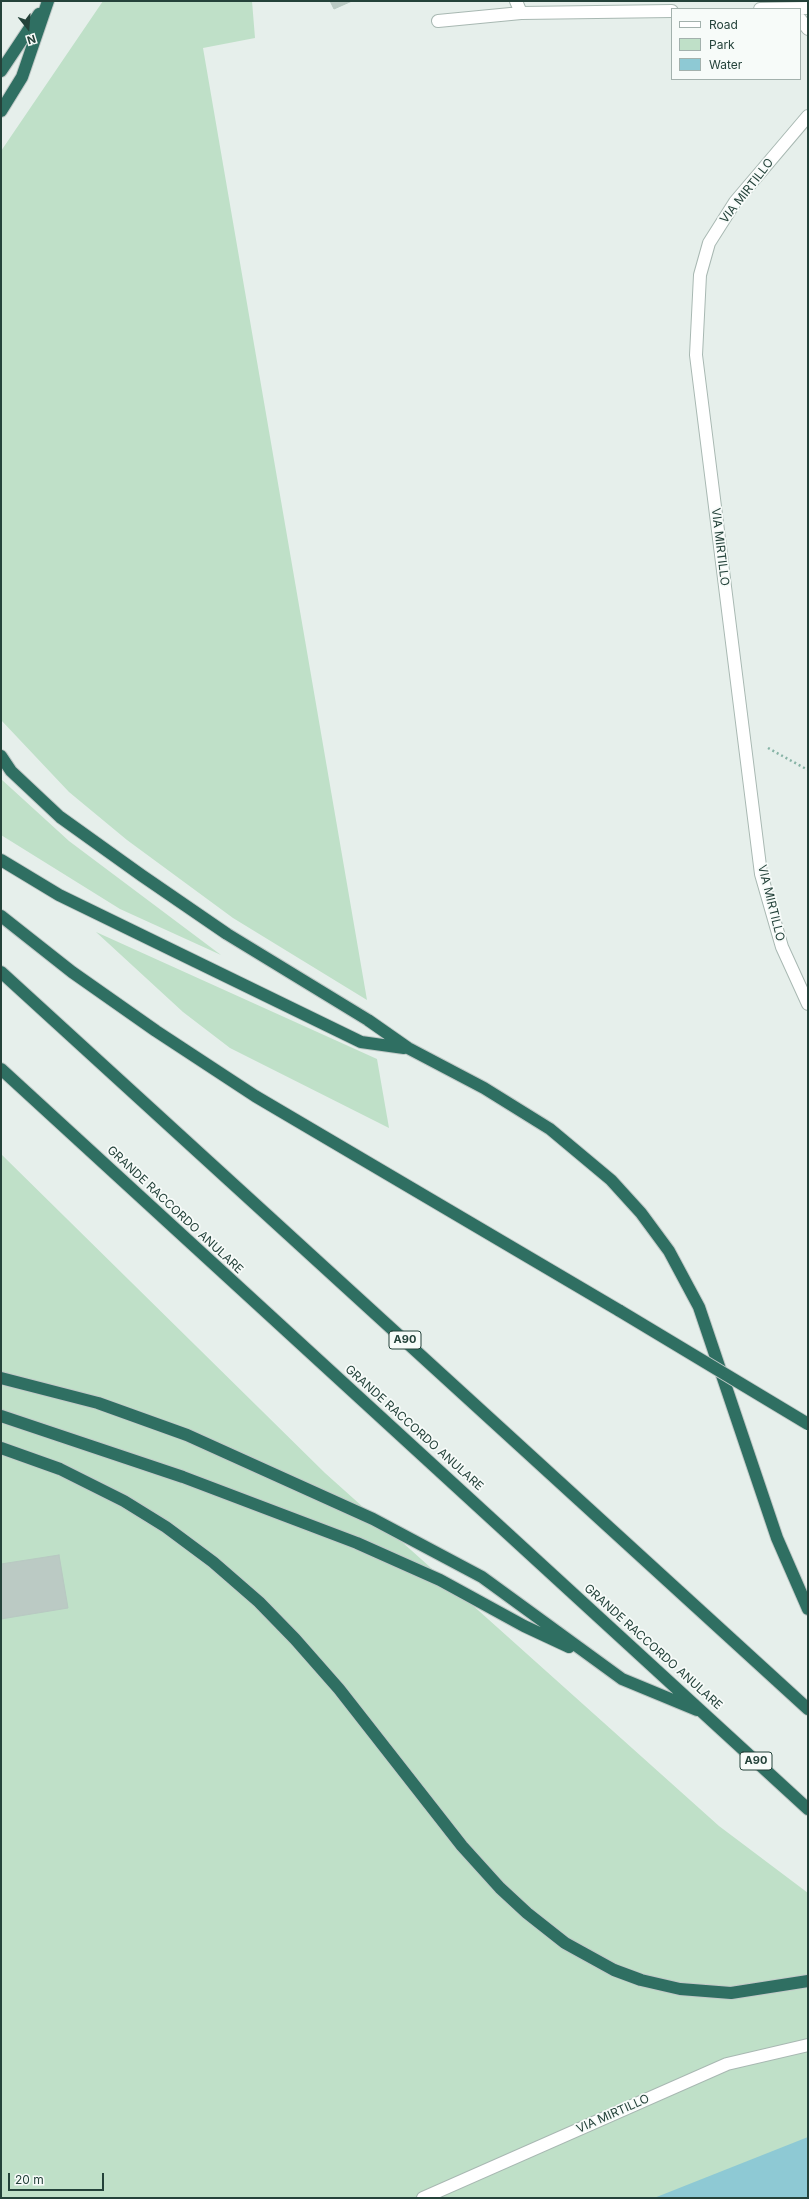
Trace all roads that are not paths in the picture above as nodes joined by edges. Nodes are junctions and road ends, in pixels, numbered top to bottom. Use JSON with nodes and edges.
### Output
{"nodes":[{"id":1,"x":48,"y":1,"type":"edge"},
{"id":2,"x":516,"y":1,"type":"edge"},
{"id":3,"x":671,"y":11,"type":"edge"},
{"id":4,"x":521,"y":13,"type":"junction"},
{"id":5,"x":801,"y":20,"type":"edge"},
{"id":6,"x":438,"y":21,"type":"dead end"},
{"id":7,"x":808,"y":29,"type":"edge"},
{"id":8,"x":1,"y":71,"type":"edge"},
{"id":9,"x":1,"y":111,"type":"edge"},
{"id":10,"x":808,"y":116,"type":"edge"},
{"id":11,"x":1,"y":756,"type":"edge"},
{"id":12,"x":1,"y":860,"type":"edge"},
{"id":13,"x":1,"y":916,"type":"edge"},
{"id":14,"x":1,"y":972,"type":"edge"},
{"id":15,"x":808,"y":1004,"type":"edge"},
{"id":16,"x":408,"y":1048,"type":"junction"},
{"id":17,"x":1,"y":1069,"type":"edge"},
{"id":18,"x":1,"y":1378,"type":"edge"},
{"id":19,"x":1,"y":1416,"type":"edge"},
{"id":20,"x":808,"y":1424,"type":"edge"},
{"id":21,"x":1,"y":1448,"type":"edge"},
{"id":22,"x":808,"y":1609,"type":"edge"},
{"id":23,"x":584,"y":1652,"type":"junction"},
{"id":24,"x":808,"y":1709,"type":"edge"},
{"id":25,"x":704,"y":1713,"type":"junction"},
{"id":26,"x":808,"y":1809,"type":"edge"},
{"id":27,"x":808,"y":1981,"type":"edge"},
{"id":28,"x":808,"y":2045,"type":"edge"},
{"id":29,"x":423,"y":2198,"type":"edge"}],
"edges":[{"from":1,"to":8,"type":"highway"},
{"from":1,"to":9,"type":"highway"},
{"from":2,"to":4,"type":"street"},
{"from":3,"to":4,"type":"street"},
{"from":4,"to":6,"type":"street"},
{"from":5,"to":7,"type":"street"},
{"from":10,"to":15,"type":"street","name":"VIA MIRTILLO"},
{"from":11,"to":16,"type":"highway"},
{"from":12,"to":16,"type":"highway"},
{"from":13,"to":20,"type":"highway","bridge":true},
{"from":14,"to":24,"type":"highway","number":"A90"},
{"from":16,"to":22,"type":"highway"},
{"from":17,"to":25,"type":"highway","name":"GRANDE RACCORDO ANULARE","number":"A90"},
{"from":18,"to":23,"type":"highway"},
{"from":19,"to":23,"type":"highway"},
{"from":21,"to":27,"type":"highway"},
{"from":23,"to":25,"type":"highway"},
{"from":25,"to":26,"type":"highway","name":"GRANDE RACCORDO ANULARE","number":"A90"},
{"from":28,"to":29,"type":"street","name":"VIA MIRTILLO"}]}
